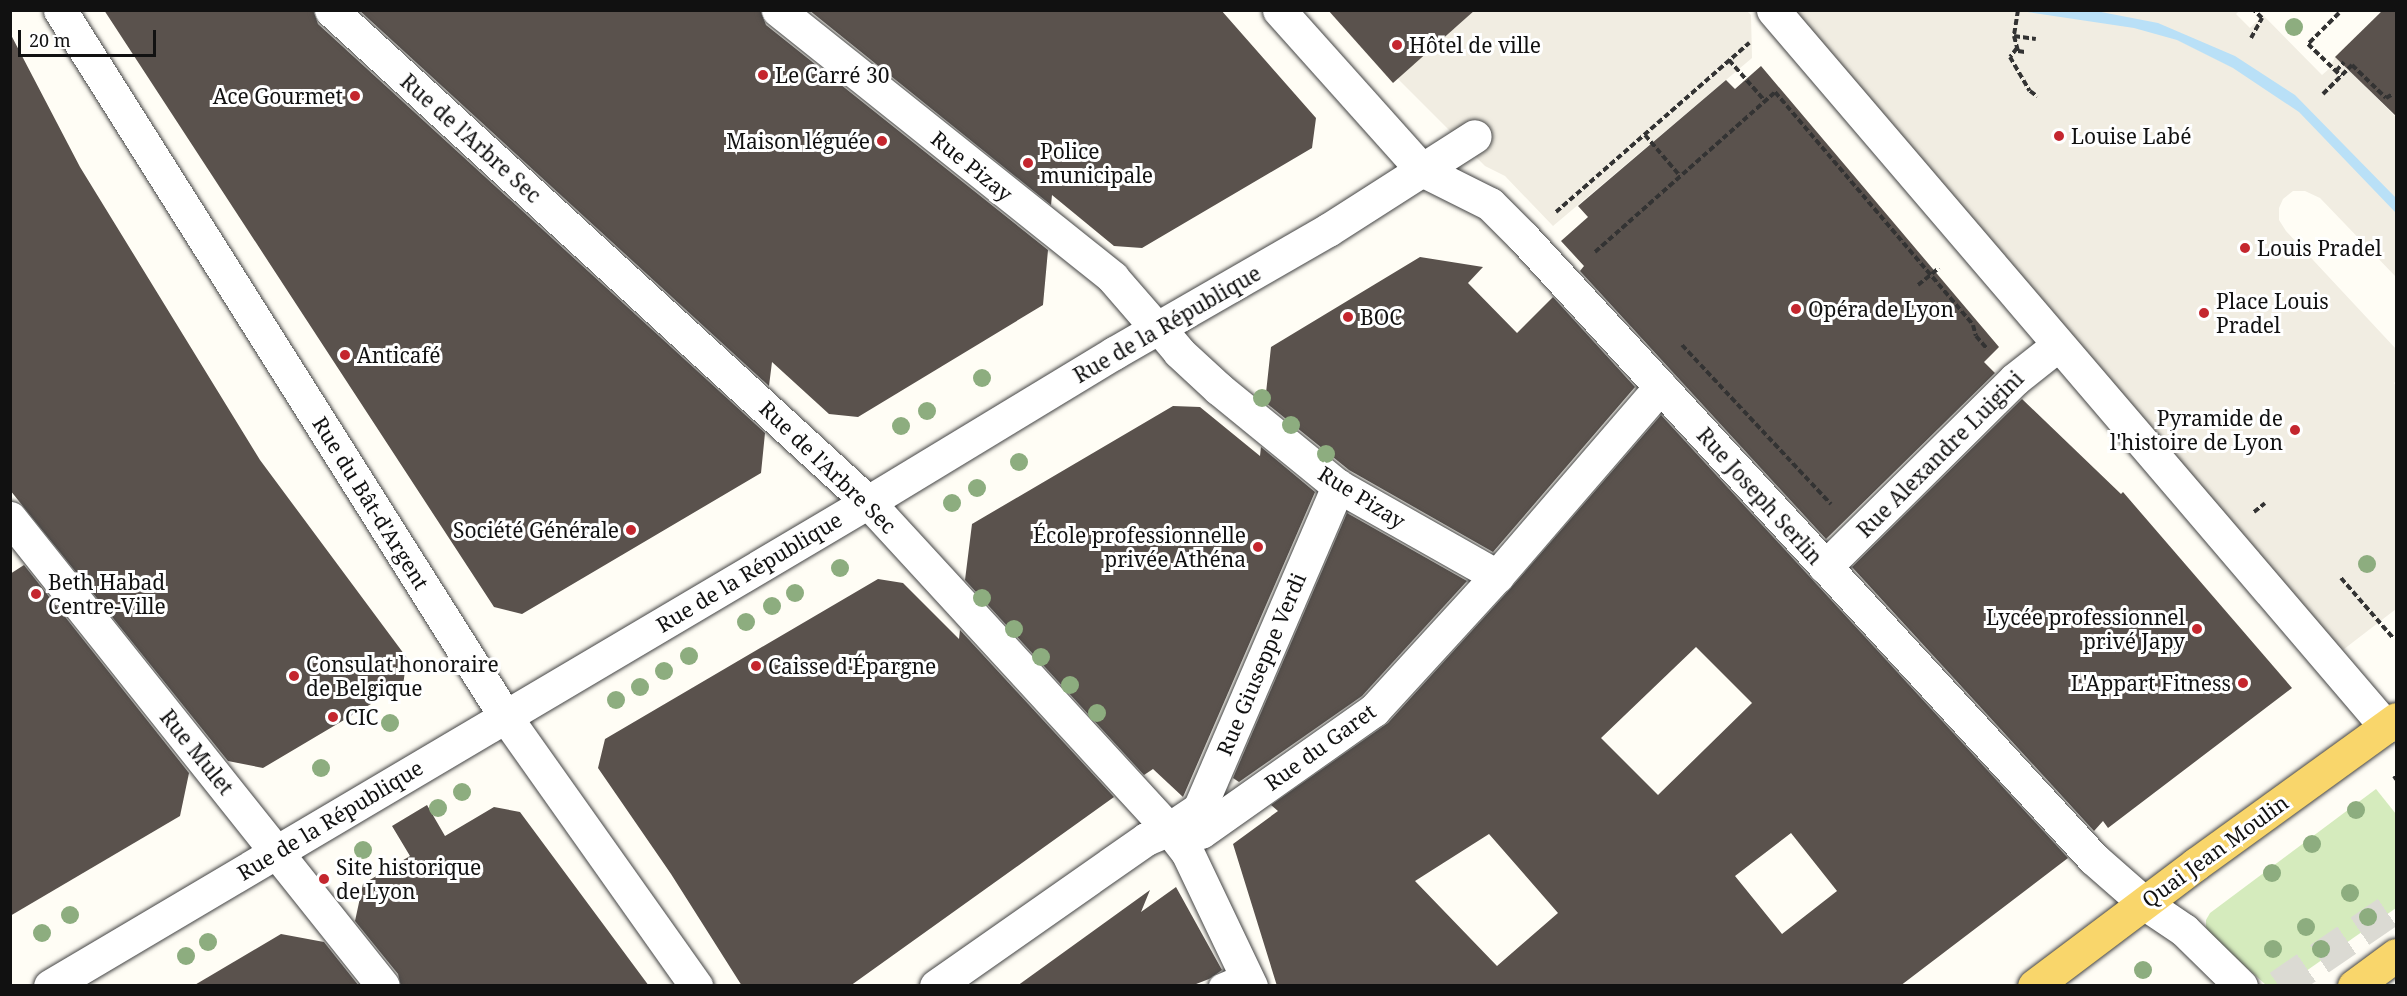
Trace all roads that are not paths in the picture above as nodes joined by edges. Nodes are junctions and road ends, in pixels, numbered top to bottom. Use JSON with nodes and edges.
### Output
{"nodes":[{"id":1,"x":60,"y":10,"type":"edge"},
{"id":2,"x":332,"y":10,"type":"edge"},
{"id":3,"x":778,"y":10,"type":"edge"},
{"id":4,"x":1279,"y":10,"type":"edge"},
{"id":5,"x":1773,"y":10,"type":"edge"},
{"id":6,"x":1475,"y":136,"type":"dead end"},
{"id":7,"x":1422,"y":170,"type":"junction"},
{"id":8,"x":1159,"y":329,"type":"junction"},
{"id":9,"x":2058,"y":345,"type":"junction"},
{"id":10,"x":1660,"y":387,"type":"junction"},
{"id":11,"x":1338,"y":486,"type":"junction"},
{"id":12,"x":868,"y":502,"type":"junction"},
{"id":13,"x":10,"y":518,"type":"edge"},
{"id":14,"x":1825,"y":567,"type":"junction"},
{"id":15,"x":1497,"y":576,"type":"junction"},
{"id":16,"x":505,"y":716,"type":"junction"},
{"id":17,"x":2391,"y":723,"type":"edge"},
{"id":18,"x":1169,"y":829,"type":"junction"},
{"id":19,"x":277,"y":851,"type":"junction"},
{"id":20,"x":2144,"y":903,"type":"junction"},
{"id":21,"x":2397,"y":955,"type":"edge"},
{"id":22,"x":1239,"y":982,"type":"edge"},
{"id":23,"x":50,"y":986,"type":"edge"},
{"id":24,"x":383,"y":986,"type":"edge"},
{"id":25,"x":696,"y":986,"type":"edge"},
{"id":26,"x":936,"y":986,"type":"edge"},
{"id":27,"x":2034,"y":986,"type":"edge"},
{"id":28,"x":2241,"y":986,"type":"edge"},
{"id":29,"x":2354,"y":986,"type":"edge"}],
"edges":[{"from":1,"to":16,"type":"street","name":"Rue du Bât-d'Argent"},
{"from":2,"to":12,"type":"street","name":"Rue de l'Arbre Sec"},
{"from":3,"to":8,"type":"street","name":"Rue Pizay"},
{"from":4,"to":7,"type":"street","name":"Rue Joseph Serlin"},
{"from":5,"to":9,"type":"street"},
{"from":6,"to":7,"type":"street","name":"Rue de la République"},
{"from":7,"to":8,"type":"street","name":"Rue de la République"},
{"from":7,"to":10,"type":"street","name":"Rue Joseph Serlin"},
{"from":8,"to":11,"type":"street","name":"Rue Pizay"},
{"from":8,"to":12,"type":"street","name":"Rue de la République"},
{"from":9,"to":14,"type":"street","name":"Rue Alexandre Luigini"},
{"from":9,"to":17,"type":"street"},
{"from":10,"to":14,"type":"street","name":"Rue Joseph Serlin"},
{"from":10,"to":15,"type":"street","name":"Rue du Garet"},
{"from":11,"to":15,"type":"street","name":"Rue Pizay"},
{"from":11,"to":18,"type":"street","name":"Rue Giuseppe Verdi"},
{"from":12,"to":16,"type":"street","name":"Rue de la République"},
{"from":12,"to":18,"type":"street","name":"Rue de l'Arbre Sec"},
{"from":13,"to":19,"type":"street","name":"Rue Mulet"},
{"from":14,"to":20,"type":"street","name":"Rue Joseph Serlin"},
{"from":15,"to":18,"type":"street","name":"Rue du Garet"},
{"from":16,"to":19,"type":"street","name":"Rue de la République"},
{"from":16,"to":25,"type":"street","name":"Rue du Bât-d'Argent"},
{"from":17,"to":20,"type":"main road","name":"Quai Jean Moulin"},
{"from":18,"to":22,"type":"street","name":"Rue de l'Arbre Sec"},
{"from":18,"to":26,"type":"street","name":"Rue du Garet"},
{"from":19,"to":23,"type":"street","name":"Rue de la République"},
{"from":19,"to":24,"type":"street","name":"Rue Mulet"},
{"from":20,"to":27,"type":"main road","name":"Quai Jean Moulin"},
{"from":20,"to":28,"type":"street","name":"Rue Joseph Serlin"},
{"from":21,"to":29,"type":"main road"}]}
